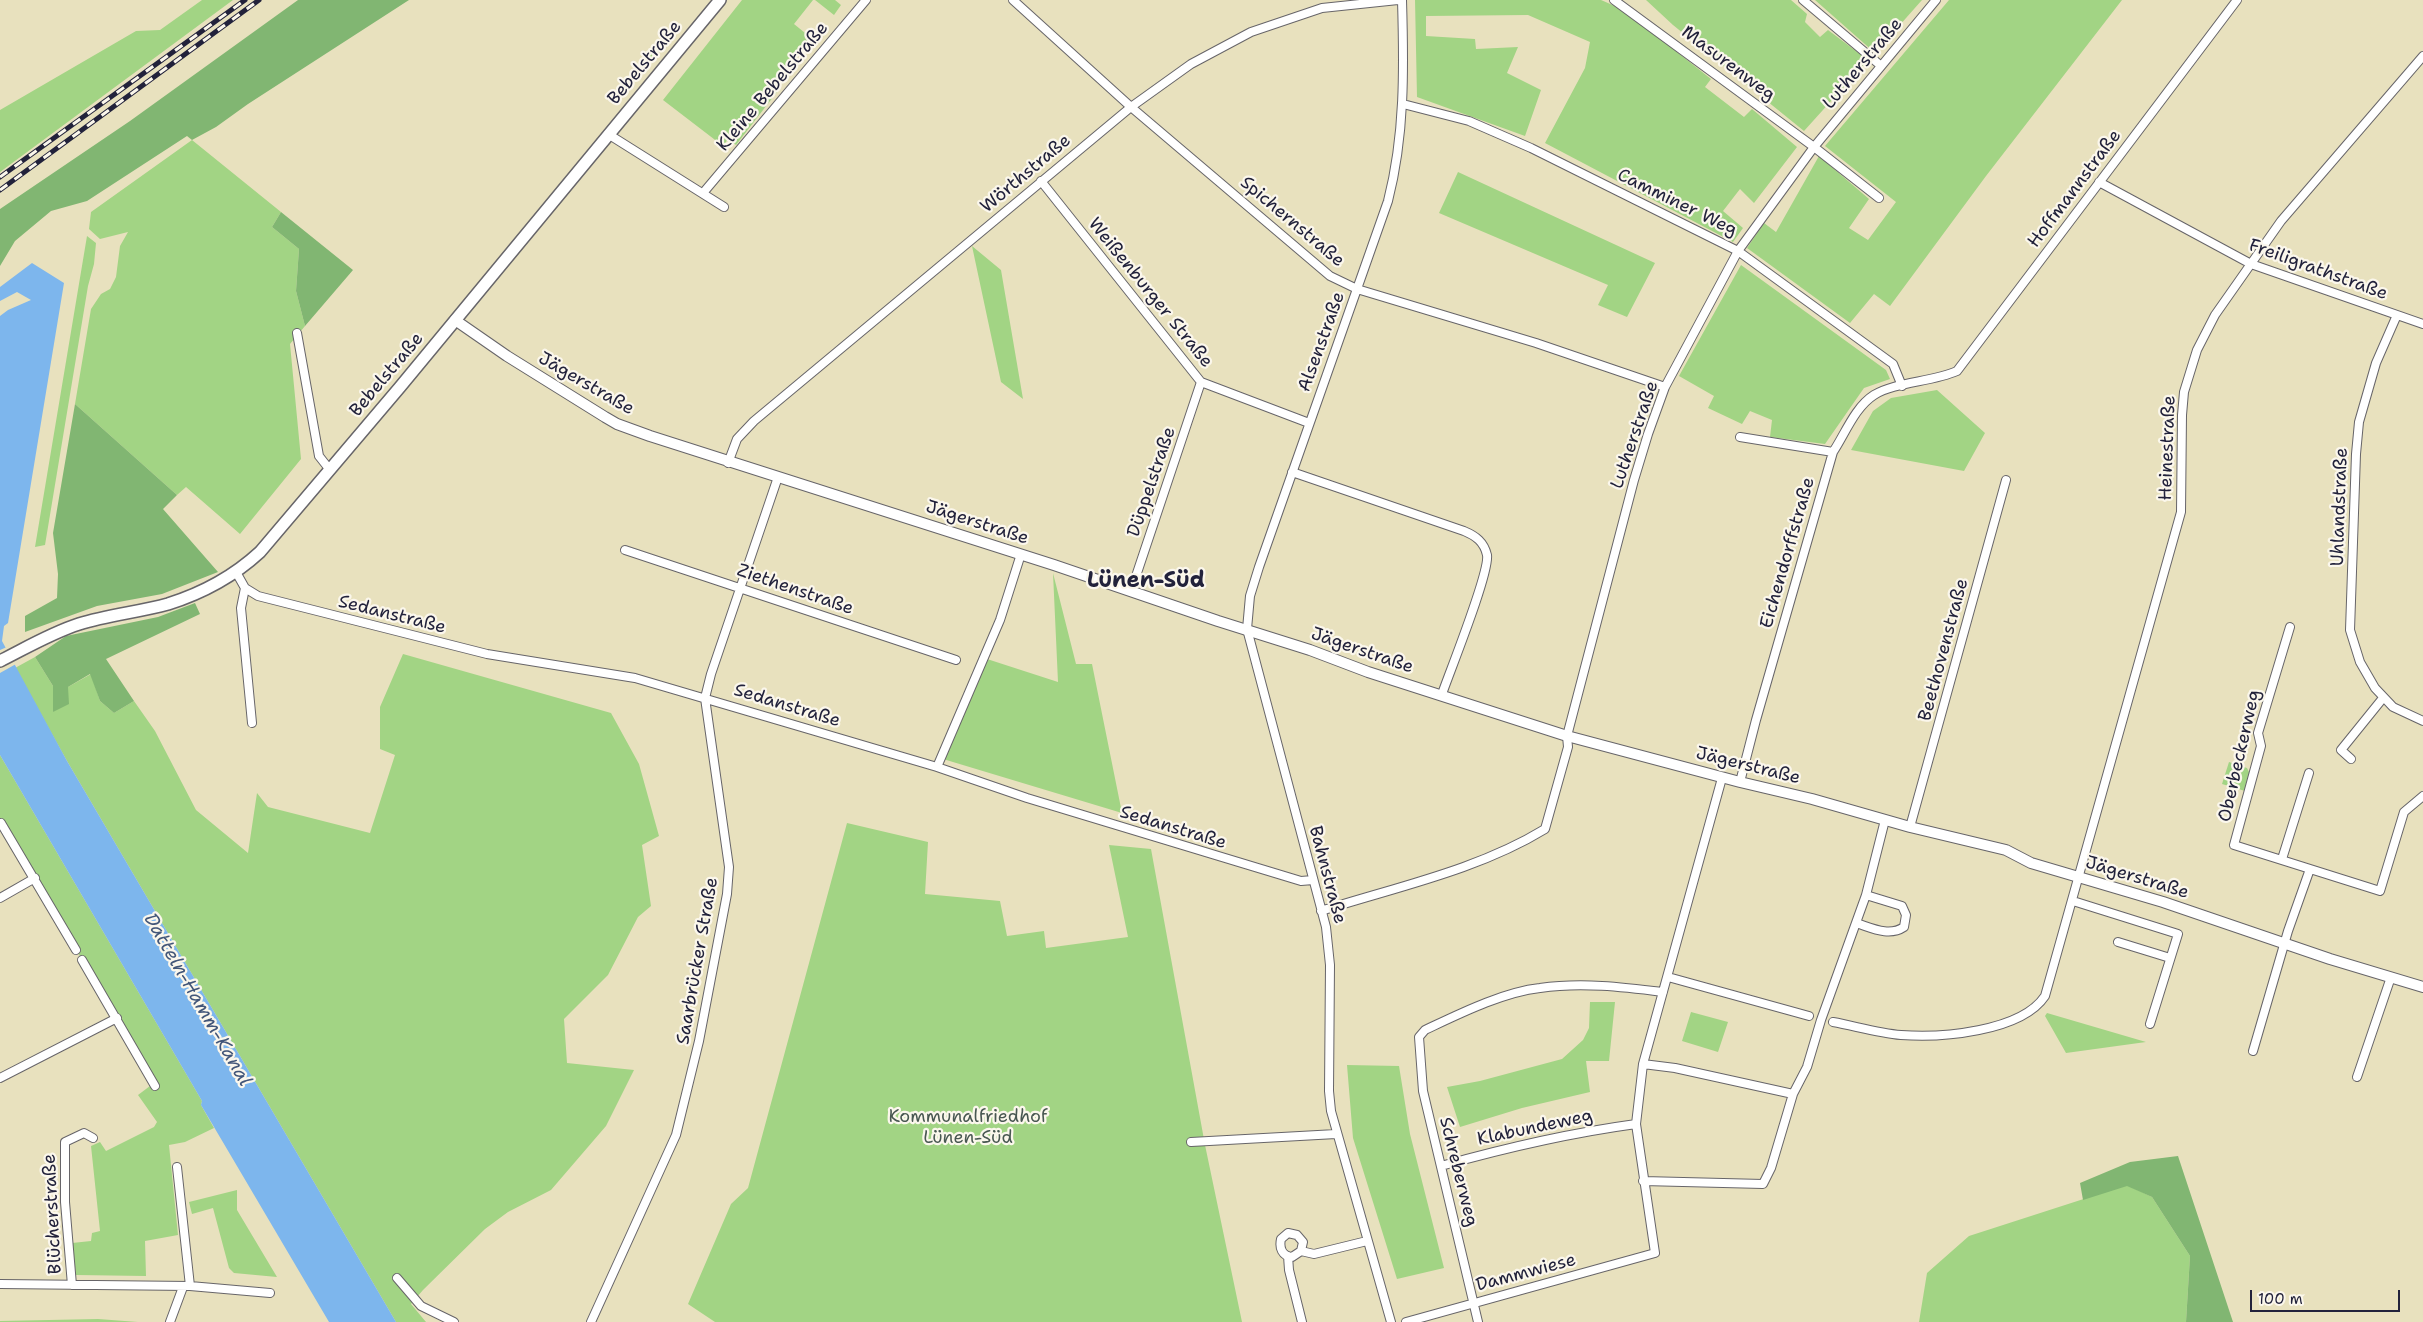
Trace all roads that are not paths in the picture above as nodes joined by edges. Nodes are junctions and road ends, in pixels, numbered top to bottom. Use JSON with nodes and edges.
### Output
{"nodes":[{"id":1,"x":720,"y":0,"type":"edge"},
{"id":2,"x":866,"y":0,"type":"edge"},
{"id":3,"x":1013,"y":0,"type":"edge"},
{"id":4,"x":1398,"y":0,"type":"edge"},
{"id":5,"x":1402,"y":0,"type":"edge"},
{"id":6,"x":1614,"y":0,"type":"edge"},
{"id":7,"x":1803,"y":0,"type":"edge"},
{"id":8,"x":1936,"y":0,"type":"edge"},
{"id":9,"x":2237,"y":0,"type":"edge"},
{"id":10,"x":1624,"y":3,"type":"edge"},
{"id":11,"x":2422,"y":59,"type":"edge"},
{"id":12,"x":1880,"y":65,"type":"junction"},
{"id":13,"x":1403,"y":104,"type":"junction"},
{"id":14,"x":1131,"y":107,"type":"junction"},
{"id":15,"x":608,"y":134,"type":"junction"},
{"id":16,"x":1814,"y":147,"type":"junction"},
{"id":17,"x":1041,"y":181,"type":"junction"},
{"id":18,"x":2099,"y":182,"type":"junction"},
{"id":19,"x":703,"y":193,"type":"junction"},
{"id":20,"x":1879,"y":198,"type":"dead end"},
{"id":21,"x":724,"y":207,"type":"dead end"},
{"id":22,"x":1738,"y":251,"type":"junction"},
{"id":23,"x":2250,"y":264,"type":"junction"},
{"id":24,"x":1357,"y":289,"type":"junction"},
{"id":25,"x":2397,"y":315,"type":"junction"},
{"id":26,"x":456,"y":320,"type":"junction"},
{"id":27,"x":2423,"y":324,"type":"edge"},
{"id":28,"x":297,"y":333,"type":"dead end"},
{"id":29,"x":1926,"y":381,"type":"joint"},
{"id":30,"x":1201,"y":382,"type":"junction"},
{"id":31,"x":1902,"y":386,"type":"junction"},
{"id":32,"x":1665,"y":387,"type":"junction"},
{"id":33,"x":1309,"y":423,"type":"junction"},
{"id":34,"x":1740,"y":437,"type":"dead end"},
{"id":35,"x":1833,"y":452,"type":"junction"},
{"id":36,"x":728,"y":463,"type":"junction"},
{"id":37,"x":330,"y":470,"type":"junction"},
{"id":38,"x":1292,"y":472,"type":"junction"},
{"id":39,"x":778,"y":477,"type":"junction"},
{"id":40,"x":2006,"y":480,"type":"dead end"},
{"id":41,"x":625,"y":550,"type":"dead end"},
{"id":42,"x":1021,"y":554,"type":"junction"},
{"id":43,"x":236,"y":572,"type":"junction"},
{"id":44,"x":245,"y":588,"type":"junction"},
{"id":45,"x":740,"y":588,"type":"junction"},
{"id":46,"x":1130,"y":591,"type":"junction"},
{"id":47,"x":2290,"y":627,"type":"dead end"},
{"id":48,"x":1247,"y":629,"type":"junction"},
{"id":49,"x":956,"y":660,"type":"dead end"},
{"id":50,"x":0,"y":661,"type":"edge"},
{"id":51,"x":1442,"y":694,"type":"junction"},
{"id":52,"x":705,"y":698,"type":"junction"},
{"id":53,"x":2383,"y":698,"type":"junction"},
{"id":54,"x":2423,"y":721,"type":"edge"},
{"id":55,"x":252,"y":722,"type":"dead end"},
{"id":56,"x":1567,"y":736,"type":"junction"},
{"id":57,"x":2351,"y":759,"type":"dead end"},
{"id":58,"x":937,"y":767,"type":"junction"},
{"id":59,"x":2309,"y":773,"type":"dead end"},
{"id":60,"x":1722,"y":778,"type":"junction"},
{"id":61,"x":1740,"y":782,"type":"junction"},
{"id":62,"x":2423,"y":796,"type":"edge"},
{"id":63,"x":1885,"y":820,"type":"junction"},
{"id":64,"x":1,"y":823,"type":"edge"},
{"id":65,"x":1910,"y":827,"type":"junction"},
{"id":66,"x":2282,"y":859,"type":"junction"},
{"id":67,"x":2310,"y":869,"type":"junction"},
{"id":68,"x":2080,"y":877,"type":"junction"},
{"id":69,"x":35,"y":878,"type":"junction"},
{"id":70,"x":1313,"y":880,"type":"junction"},
{"id":71,"x":1866,"y":895,"type":"junction"},
{"id":72,"x":0,"y":898,"type":"edge"},
{"id":73,"x":2073,"y":901,"type":"junction"},
{"id":74,"x":1322,"y":911,"type":"junction"},
{"id":75,"x":1856,"y":923,"type":"junction"},
{"id":76,"x":2118,"y":942,"type":"dead end"},
{"id":77,"x":2285,"y":943,"type":"junction"},
{"id":78,"x":76,"y":950,"type":"dead end"},
{"id":79,"x":2170,"y":958,"type":"junction"},
{"id":80,"x":82,"y":960,"type":"dead end"},
{"id":81,"x":1668,"y":977,"type":"junction"},
{"id":82,"x":2391,"y":978,"type":"junction"},
{"id":83,"x":2423,"y":986,"type":"edge"},
{"id":84,"x":1663,"y":992,"type":"junction"},
{"id":85,"x":1808,"y":1016,"type":"dead end"},
{"id":86,"x":117,"y":1018,"type":"junction"},
{"id":87,"x":1833,"y":1022,"type":"dead end"},
{"id":88,"x":2150,"y":1024,"type":"dead end"},
{"id":89,"x":2253,"y":1051,"type":"dead end"},
{"id":90,"x":1643,"y":1064,"type":"junction"},
{"id":91,"x":2357,"y":1077,"type":"dead end"},
{"id":92,"x":0,"y":1078,"type":"edge"},
{"id":93,"x":155,"y":1086,"type":"dead end"},
{"id":94,"x":1793,"y":1094,"type":"junction"},
{"id":95,"x":1636,"y":1124,"type":"junction"},
{"id":96,"x":1336,"y":1134,"type":"junction"},
{"id":97,"x":94,"y":1138,"type":"dead end"},
{"id":98,"x":1191,"y":1142,"type":"dead end"},
{"id":99,"x":1441,"y":1166,"type":"junction"},
{"id":100,"x":177,"y":1167,"type":"dead end"},
{"id":101,"x":1643,"y":1181,"type":"junction"},
{"id":102,"x":1367,"y":1241,"type":"junction"},
{"id":103,"x":1301,"y":1251,"type":"junction"},
{"id":104,"x":1288,"y":1256,"type":"junction"},
{"id":105,"x":398,"y":1278,"type":"dead end"},
{"id":106,"x":0,"y":1284,"type":"edge"},
{"id":107,"x":72,"y":1285,"type":"junction"},
{"id":108,"x":187,"y":1287,"type":"junction"},
{"id":109,"x":270,"y":1293,"type":"dead end"},
{"id":110,"x":1474,"y":1303,"type":"junction"},
{"id":111,"x":170,"y":1322,"type":"edge"},
{"id":112,"x":454,"y":1322,"type":"edge"},
{"id":113,"x":591,"y":1322,"type":"edge"},
{"id":114,"x":1302,"y":1322,"type":"edge"},
{"id":115,"x":1391,"y":1322,"type":"edge"},
{"id":116,"x":1406,"y":1322,"type":"edge"},
{"id":117,"x":1478,"y":1322,"type":"edge"}],
"edges":[{"from":1,"to":15,"type":"main road","name":"Bebelstraße"},
{"from":2,"to":19,"type":"street","name":"Kleine Bebelstraße"},
{"from":3,"to":14,"type":"street","name":"Spichernstraße"},
{"from":4,"to":14,"type":"street","name":"Wörthstraße"},
{"from":5,"to":13,"type":"street","name":"Alsenstraße"},
{"from":6,"to":10,"type":"street","name":"Masurenweg"},
{"from":7,"to":12,"type":"street"},
{"from":8,"to":12,"type":"street","name":"Lutherstraße"},
{"from":9,"to":18,"type":"street","name":"Hoffmannstraße"},
{"from":10,"to":16,"type":"street","name":"Masurenweg"},
{"from":11,"to":23,"type":"street","name":"Heinestraße"},
{"from":12,"to":16,"type":"street","name":"Lutherstraße"},
{"from":13,"to":22,"type":"street","name":"Camminer Weg"},
{"from":13,"to":24,"type":"street","name":"Alsenstraße"},
{"from":14,"to":17,"type":"street","name":"Wörthstraße"},
{"from":14,"to":24,"type":"street","name":"Spichernstraße"},
{"from":15,"to":19,"type":"street"},
{"from":15,"to":26,"type":"main road","name":"Bebelstraße"},
{"from":16,"to":20,"type":"street"},
{"from":16,"to":22,"type":"street","name":"Lutherstraße"},
{"from":17,"to":30,"type":"street","name":"Weißenburger Straße"},
{"from":17,"to":36,"type":"street","name":"Wörthstraße"},
{"from":18,"to":23,"type":"street","name":"Freiligrathstraße"},
{"from":18,"to":29,"type":"street","name":"Hoffmannstraße"},
{"from":19,"to":21,"type":"street"},
{"from":22,"to":31,"type":"street","name":"Camminer Weg"},
{"from":22,"to":32,"type":"street","name":"Lutherstraße"},
{"from":23,"to":25,"type":"street","name":"Freiligrathstraße"},
{"from":23,"to":68,"type":"street","name":"Heinestraße"},
{"from":24,"to":32,"type":"street","name":"Spichernstraße"},
{"from":24,"to":33,"type":"street","name":"Alsenstraße"},
{"from":25,"to":27,"type":"street","name":"Freiligrathstraße"},
{"from":25,"to":53,"type":"street","name":"Uhlandstraße"},
{"from":26,"to":36,"type":"street","name":"Jägerstraße"},
{"from":26,"to":37,"type":"main road","name":"Bebelstraße"},
{"from":28,"to":37,"type":"street"},
{"from":29,"to":31,"type":"street","name":"Eichendorffstraße"},
{"from":30,"to":33,"type":"street","name":"Weißenburger Straße"},
{"from":30,"to":46,"type":"street","name":"Düppelstraße"},
{"from":31,"to":35,"type":"street","name":"Eichendorffstraße"},
{"from":32,"to":56,"type":"street","name":"Lutherstraße"},
{"from":33,"to":38,"type":"street","name":"Alsenstraße"},
{"from":34,"to":35,"type":"street"},
{"from":35,"to":61,"type":"street","name":"Eichendorffstraße"},
{"from":36,"to":39,"type":"street","name":"Jägerstraße"},
{"from":37,"to":43,"type":"main road","name":"Bebelstraße"},
{"from":38,"to":48,"type":"street","name":"Alsenstraße"},
{"from":38,"to":51,"type":"street"},
{"from":39,"to":42,"type":"street","name":"Jägerstraße"},
{"from":39,"to":45,"type":"street","name":"Saarbrücker Straße"},
{"from":40,"to":65,"type":"street","name":"Beethovenstraße"},
{"from":41,"to":45,"type":"street","name":"Ziethenstraße"},
{"from":42,"to":46,"type":"street","name":"Jägerstraße"},
{"from":42,"to":58,"type":"street"},
{"from":43,"to":44,"type":"street"},
{"from":43,"to":50,"type":"main road","name":"Bebelstraße"},
{"from":44,"to":52,"type":"street","name":"Sedanstraße"},
{"from":44,"to":55,"type":"street"},
{"from":45,"to":49,"type":"street","name":"Ziethenstraße"},
{"from":45,"to":52,"type":"street","name":"Saarbrücker Straße"},
{"from":46,"to":48,"type":"street","name":"Jägerstraße"},
{"from":47,"to":66,"type":"street","name":"Oberbeckerweg"},
{"from":48,"to":51,"type":"street","name":"Jägerstraße"},
{"from":48,"to":70,"type":"street","name":"Bahnstraße"},
{"from":51,"to":56,"type":"street","name":"Jägerstraße"},
{"from":52,"to":58,"type":"street","name":"Sedanstraße"},
{"from":52,"to":113,"type":"street","name":"Saarbrücker Straße"},
{"from":53,"to":54,"type":"street","name":"Uhlandstraße"},
{"from":53,"to":57,"type":"street"},
{"from":56,"to":60,"type":"street","name":"Jägerstraße"},
{"from":56,"to":74,"type":"street","name":"Lutherstraße"},
{"from":58,"to":70,"type":"street","name":"Sedanstraße"},
{"from":59,"to":66,"type":"street"},
{"from":60,"to":61,"type":"street","name":"Jägerstraße"},
{"from":60,"to":81,"type":"street"},
{"from":61,"to":63,"type":"street","name":"Jägerstraße"},
{"from":62,"to":67,"type":"street","name":"Oberbeckerweg"},
{"from":63,"to":65,"type":"street","name":"Jägerstraße"},
{"from":63,"to":71,"type":"street"},
{"from":64,"to":69,"type":"street"},
{"from":65,"to":68,"type":"street","name":"Jägerstraße"},
{"from":66,"to":67,"type":"street","name":"Oberbeckerweg"},
{"from":67,"to":77,"type":"street"},
{"from":68,"to":73,"type":"street","name":"Heinestraße"},
{"from":68,"to":77,"type":"street","name":"Jägerstraße"},
{"from":69,"to":72,"type":"street"},
{"from":69,"to":78,"type":"street"},
{"from":70,"to":74,"type":"street","name":"Bahnstraße"},
{"from":71,"to":75,"type":"street"},
{"from":71,"to":75,"type":"street"},
{"from":73,"to":79,"type":"street"},
{"from":73,"to":87,"type":"street","name":"Heinestraße"},
{"from":74,"to":96,"type":"street","name":"Bahnstraße"},
{"from":75,"to":94,"type":"street"},
{"from":76,"to":79,"type":"street"},
{"from":77,"to":82,"type":"street","name":"Jägerstraße"},
{"from":77,"to":89,"type":"street"},
{"from":79,"to":88,"type":"street"},
{"from":80,"to":86,"type":"street"},
{"from":81,"to":84,"type":"street"},
{"from":81,"to":85,"type":"street"},
{"from":82,"to":83,"type":"street","name":"Jägerstraße"},
{"from":82,"to":91,"type":"street"},
{"from":84,"to":90,"type":"street"},
{"from":84,"to":99,"type":"street","name":"Schreberweg"},
{"from":86,"to":92,"type":"street"},
{"from":86,"to":93,"type":"street"},
{"from":90,"to":94,"type":"street"},
{"from":90,"to":95,"type":"street"},
{"from":94,"to":101,"type":"street"},
{"from":95,"to":99,"type":"street","name":"Klabundeweg"},
{"from":95,"to":101,"type":"street"},
{"from":96,"to":98,"type":"street"},
{"from":96,"to":102,"type":"street","name":"Bahnstraße"},
{"from":97,"to":107,"type":"street","name":"Blücherstraße"},
{"from":99,"to":110,"type":"street","name":"Schreberweg"},
{"from":100,"to":108,"type":"street"},
{"from":101,"to":110,"type":"street","name":"Dammwiese"},
{"from":102,"to":103,"type":"street"},
{"from":102,"to":115,"type":"street","name":"Bahnstraße"},
{"from":103,"to":104,"type":"street"},
{"from":103,"to":104,"type":"street"},
{"from":104,"to":114,"type":"street"},
{"from":105,"to":112,"type":"street"},
{"from":106,"to":107,"type":"street","name":"Blücherstraße"},
{"from":107,"to":108,"type":"street","name":"Blücherstraße"},
{"from":108,"to":109,"type":"street","name":"Blücherstraße"},
{"from":108,"to":111,"type":"street"},
{"from":110,"to":116,"type":"street","name":"Dammwiese"},
{"from":110,"to":117,"type":"street","name":"Schreberweg"}]}
